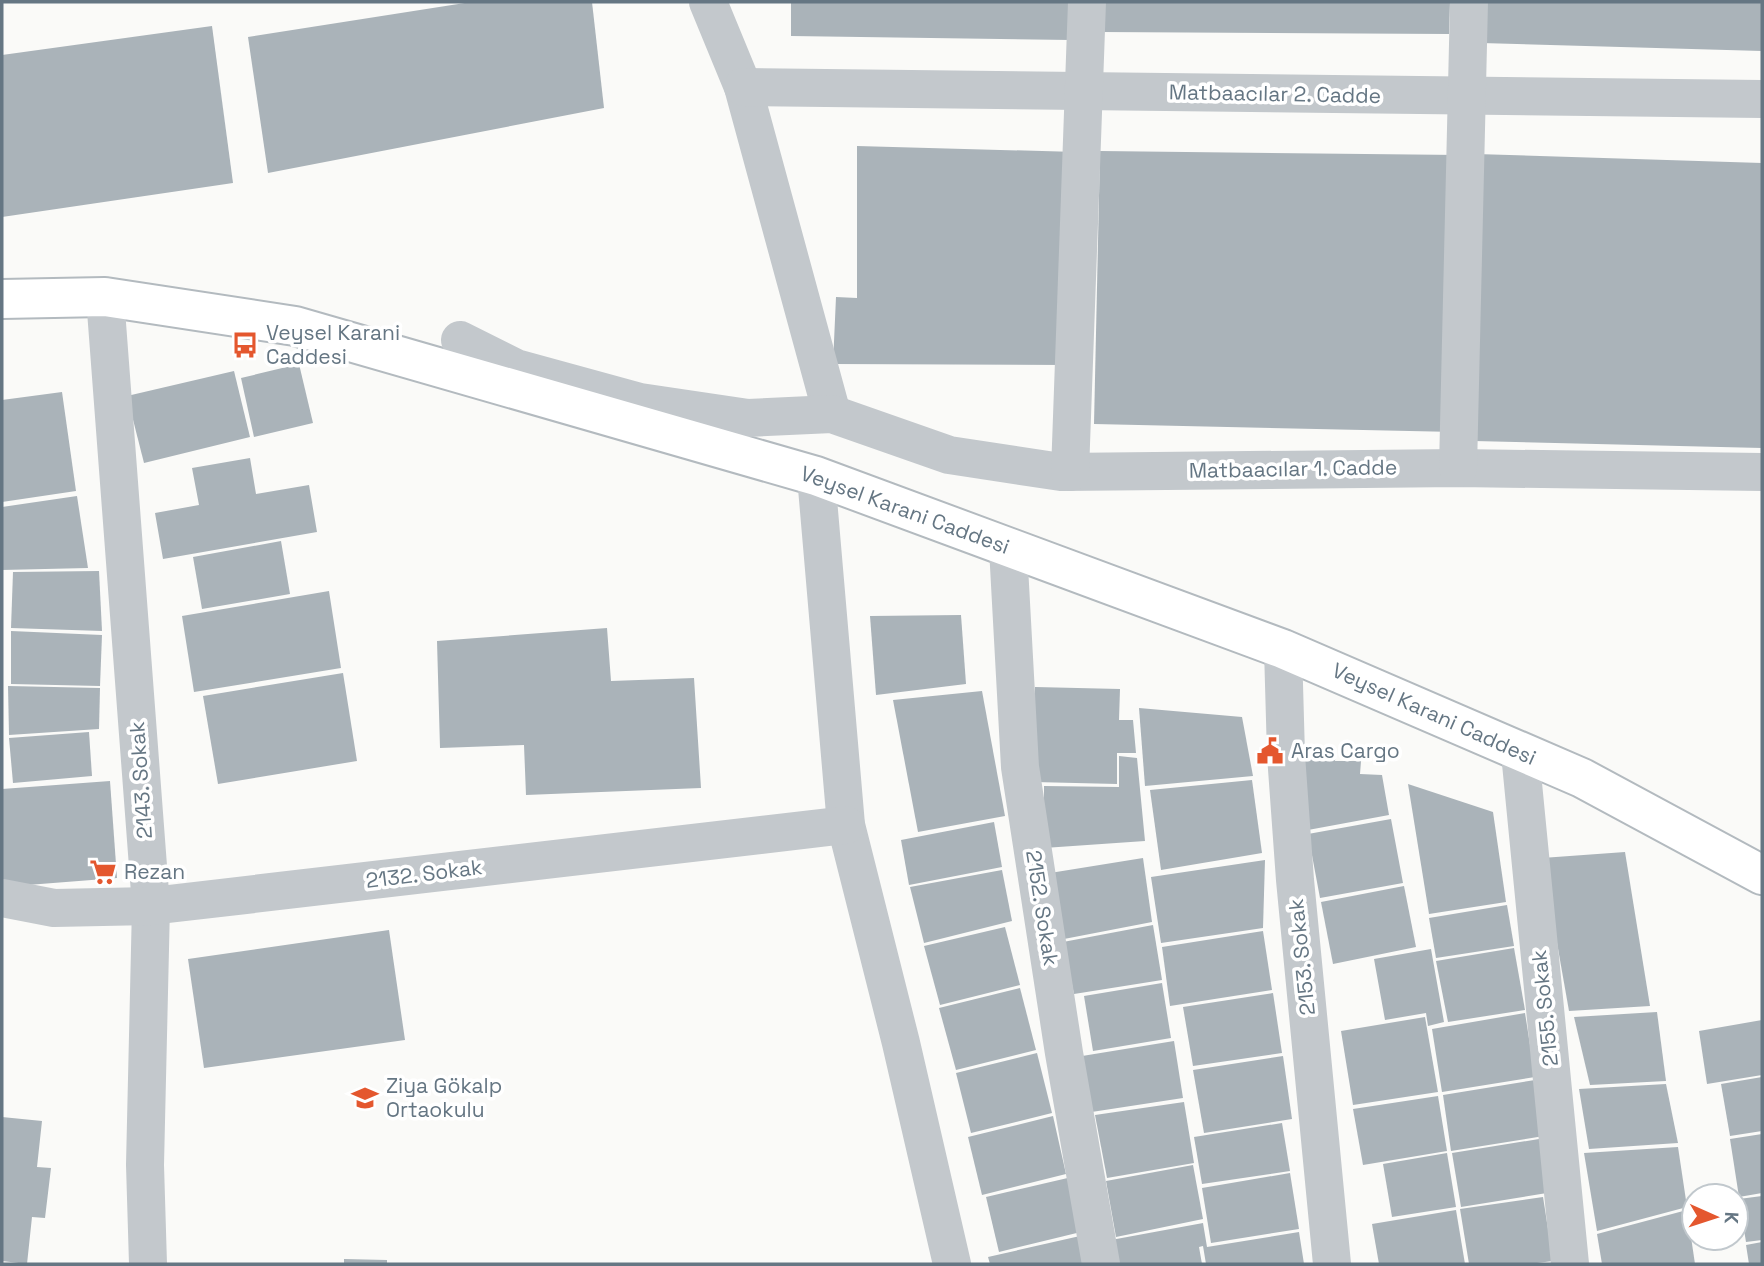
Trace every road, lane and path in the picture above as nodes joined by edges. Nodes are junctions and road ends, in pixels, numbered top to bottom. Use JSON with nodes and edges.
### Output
{"nodes":[{"id":1,"x":708,"y":2,"type":"edge"},
{"id":2,"x":1087,"y":2,"type":"edge"},
{"id":3,"x":1469,"y":2,"type":"edge"},
{"id":4,"x":743,"y":87,"type":"junction"},
{"id":5,"x":1084,"y":91,"type":"junction"},
{"id":6,"x":1467,"y":95,"type":"junction"},
{"id":7,"x":1762,"y":99,"type":"edge"},
{"id":8,"x":105,"y":297,"type":"junction"},
{"id":9,"x":2,"y":299,"type":"edge"},
{"id":10,"x":460,"y":340,"type":"dead end"},
{"id":11,"x":832,"y":414,"type":"junction"},
{"id":12,"x":1458,"y":468,"type":"junction"},
{"id":13,"x":1070,"y":472,"type":"junction"},
{"id":14,"x":1762,"y":472,"type":"edge"},
{"id":15,"x":816,"y":476,"type":"junction"},
{"id":16,"x":1008,"y":548,"type":"junction"},
{"id":17,"x":1283,"y":649,"type":"junction"},
{"id":18,"x":1520,"y":752,"type":"junction"},
{"id":19,"x":846,"y":825,"type":"junction"},
{"id":20,"x":1762,"y":875,"type":"edge"},
{"id":21,"x":2,"y":898,"type":"edge"},
{"id":22,"x":151,"y":906,"type":"junction"},
{"id":23,"x":148,"y":1264,"type":"edge"},
{"id":24,"x":952,"y":1264,"type":"edge"},
{"id":25,"x":1101,"y":1264,"type":"edge"},
{"id":26,"x":1332,"y":1264,"type":"edge"},
{"id":27,"x":1570,"y":1264,"type":"edge"}],
"edges":[{"from":1,"to":4,"type":"street"},
{"from":2,"to":5,"type":"street"},
{"from":3,"to":6,"type":"street"},
{"from":4,"to":5,"type":"street","name":"Matbaacılar 2. Cadde"},
{"from":4,"to":11,"type":"street"},
{"from":5,"to":6,"type":"street","name":"Matbaacılar 2. Cadde"},
{"from":5,"to":13,"type":"street"},
{"from":6,"to":7,"type":"street","name":"Matbaacılar 2. Cadde"},
{"from":6,"to":12,"type":"street"},
{"from":8,"to":9,"type":"main road","name":"Veysel Karani Caddesi"},
{"from":8,"to":15,"type":"main road","name":"Veysel Karani Caddesi"},
{"from":8,"to":22,"type":"street","name":"2143. Sokak"},
{"from":10,"to":11,"type":"street"},
{"from":11,"to":13,"type":"street","name":"Matbaacılar 1. Cadde"},
{"from":12,"to":13,"type":"street","name":"Matbaacılar 1. Cadde"},
{"from":12,"to":14,"type":"street","name":"Matbaacılar 1. Cadde"},
{"from":15,"to":16,"type":"main road","name":"Veysel Karani Caddesi"},
{"from":15,"to":19,"type":"street"},
{"from":16,"to":17,"type":"main road","name":"Veysel Karani Caddesi"},
{"from":16,"to":25,"type":"street","name":"2152. Sokak"},
{"from":17,"to":18,"type":"main road","name":"Veysel Karani Caddesi"},
{"from":17,"to":26,"type":"street","name":"2153. Sokak"},
{"from":18,"to":20,"type":"main road","name":"Veysel Karani Caddesi"},
{"from":18,"to":27,"type":"street","name":"2155. Sokak"},
{"from":19,"to":22,"type":"street","name":"2132. Sokak"},
{"from":19,"to":24,"type":"street"},
{"from":21,"to":22,"type":"street","name":"2132. Sokak"},
{"from":22,"to":23,"type":"street","name":"2143. Sokak"}]}
